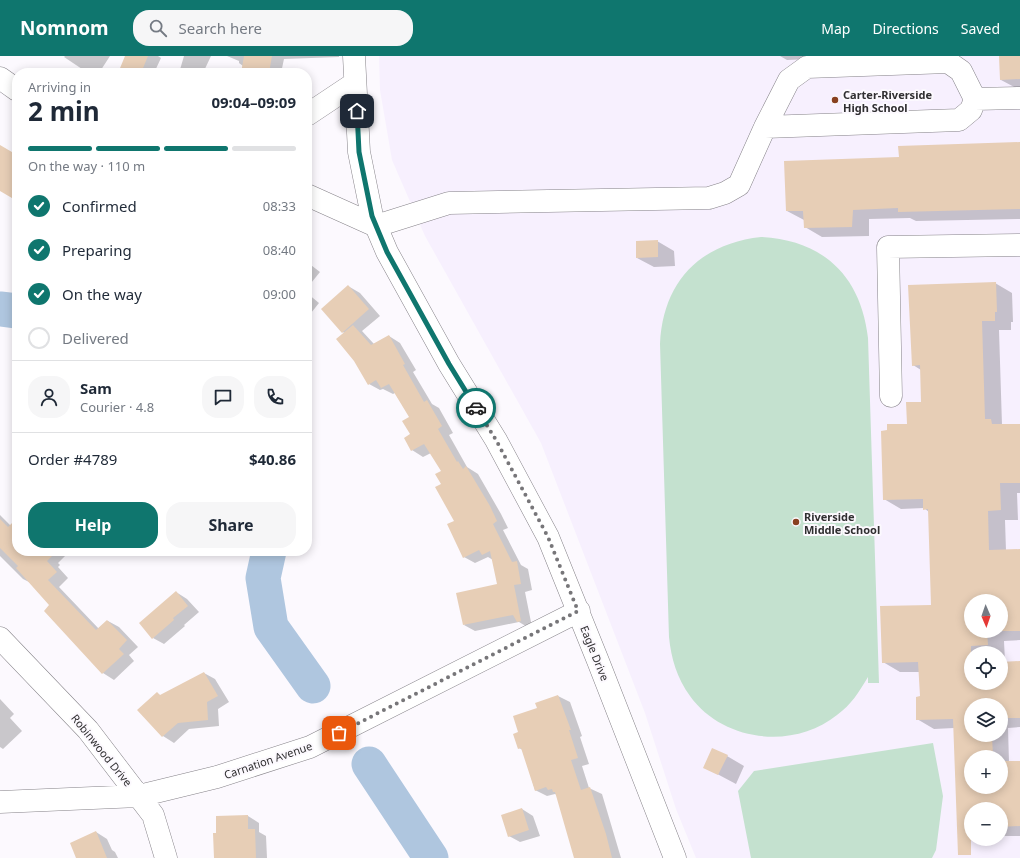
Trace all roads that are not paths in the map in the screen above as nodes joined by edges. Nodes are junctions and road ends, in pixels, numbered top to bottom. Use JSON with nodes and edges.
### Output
{"nodes":[{"id":1,"x":354,"y":56,"type":"edge"},
{"id":2,"x":0,"y":78,"type":"edge"},
{"id":3,"x":355,"y":83,"type":"junction"},
{"id":4,"x":12,"y":86,"type":"edge"},
{"id":5,"x":1020,"y":98,"type":"edge"},
{"id":6,"x":975,"y":99,"type":"junction"},
{"id":7,"x":312,"y":112,"type":"edge"},
{"id":8,"x":765,"y":127,"type":"junction"},
{"id":9,"x":312,"y":197,"type":"edge"},
{"id":10,"x":376,"y":226,"type":"junction"},
{"id":11,"x":1020,"y":245,"type":"edge"},
{"id":12,"x":891,"y":396,"type":"dead end"},
{"id":13,"x":578,"y":611,"type":"junction"},
{"id":14,"x":0,"y":638,"type":"edge"},
{"id":15,"x":139,"y":796,"type":"junction"},
{"id":16,"x":0,"y":802,"type":"edge"},
{"id":17,"x":166,"y":858,"type":"edge"},
{"id":18,"x":675,"y":858,"type":"edge"}],
"edges":[{"from":1,"to":3,"type":"street","name":"Eagle Drive"},
{"from":2,"to":4,"type":"street"},
{"from":3,"to":7,"type":"street"},
{"from":3,"to":10,"type":"street","name":"Eagle Drive"},
{"from":5,"to":6,"type":"street"},
{"from":6,"to":8,"type":"street"},
{"from":6,"to":8,"type":"street"},
{"from":8,"to":10,"type":"street"},
{"from":9,"to":10,"type":"street"},
{"from":10,"to":13,"type":"street","name":"Eagle Drive"},
{"from":11,"to":12,"type":"street"},
{"from":13,"to":15,"type":"street","name":"Carnation Avenue"},
{"from":13,"to":18,"type":"street","name":"Eagle Drive"},
{"from":14,"to":15,"type":"street","name":"Robinwood Drive"},
{"from":15,"to":16,"type":"street","name":"Carnation Avenue"},
{"from":15,"to":17,"type":"street","name":"Robinwood Drive"}]}
